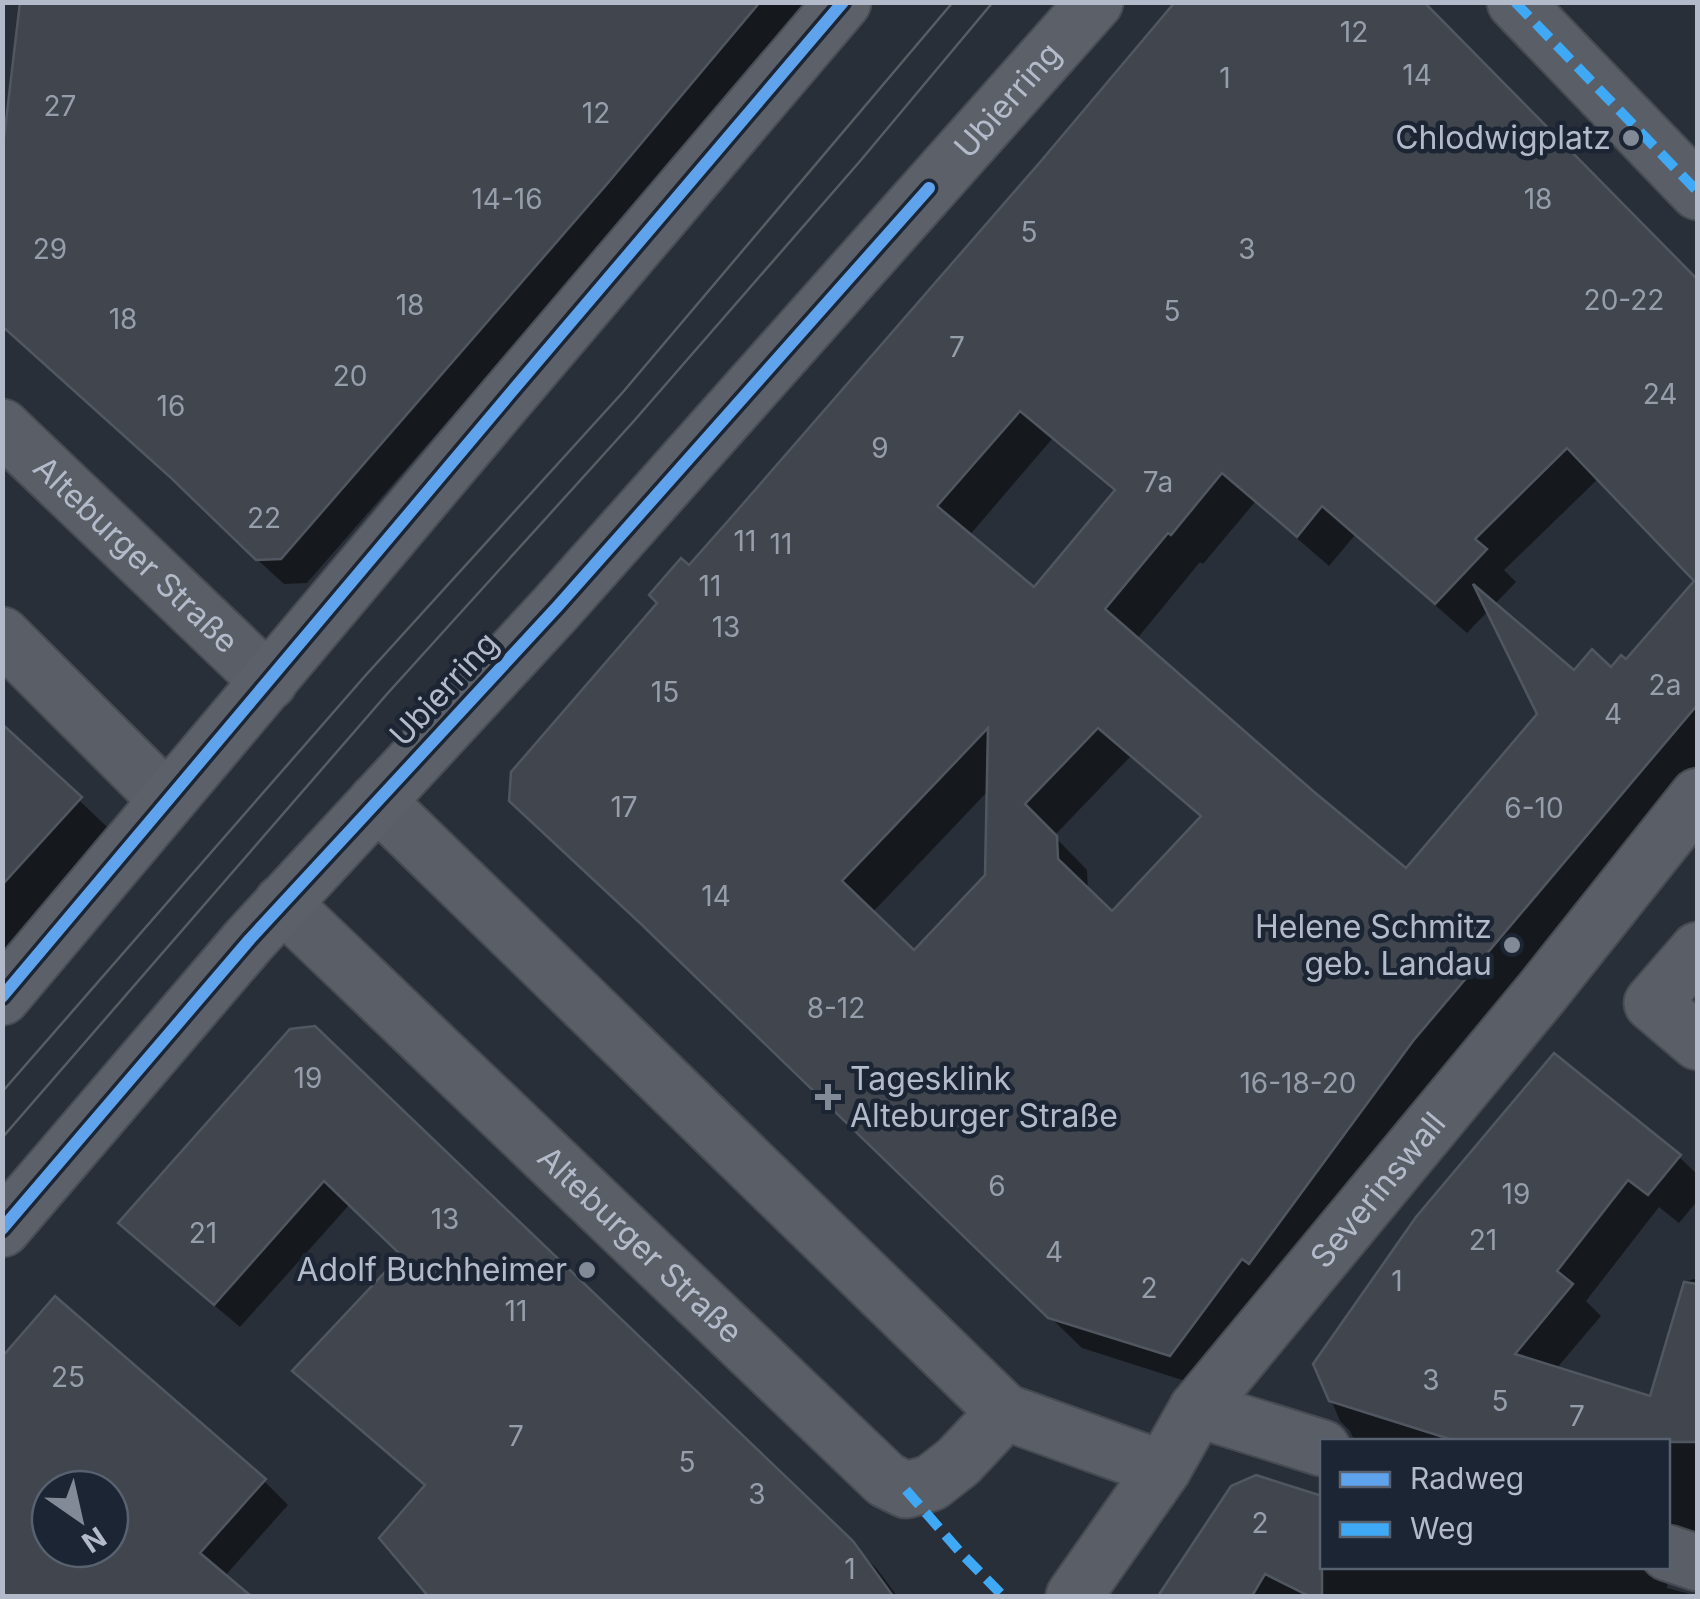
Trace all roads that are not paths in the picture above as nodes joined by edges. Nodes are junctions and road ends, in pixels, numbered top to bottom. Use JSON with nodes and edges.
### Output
{"nodes":[{"id":1,"x":843,"y":2,"type":"edge"},
{"id":2,"x":1096,"y":2,"type":"edge"},
{"id":3,"x":1515,"y":2,"type":"edge"},
{"id":4,"x":1698,"y":192,"type":"edge"},
{"id":5,"x":2,"y":427,"type":"edge"},
{"id":6,"x":2,"y":635,"type":"edge"},
{"id":7,"x":270,"y":682,"type":"junction"},
{"id":8,"x":1698,"y":796,"type":"edge"},
{"id":9,"x":167,"y":800,"type":"junction"},
{"id":10,"x":377,"y":801,"type":"junction"},
{"id":11,"x":282,"y":903,"type":"junction"},
{"id":12,"x":1698,"y":950,"type":"edge"},
{"id":13,"x":2,"y":997,"type":"edge"},
{"id":14,"x":1698,"y":1042,"type":"edge"},
{"id":15,"x":2,"y":1229,"type":"edge"},
{"id":16,"x":1197,"y":1409,"type":"junction"},
{"id":17,"x":1006,"y":1412,"type":"junction"},
{"id":18,"x":1320,"y":1447,"type":"edge"},
{"id":19,"x":1163,"y":1469,"type":"junction"},
{"id":20,"x":1670,"y":1554,"type":"edge"},
{"id":21,"x":1698,"y":1562,"type":"edge"},
{"id":22,"x":1074,"y":1596,"type":"edge"}],
"edges":[{"from":1,"to":7,"type":"main road"},
{"from":2,"to":10,"type":"main road","name":"Ubierring"},
{"from":3,"to":4,"type":"street"},
{"from":5,"to":7,"type":"street","name":"Alteburger Straße"},
{"from":6,"to":9,"type":"street"},
{"from":7,"to":9,"type":"main road"},
{"from":8,"to":16,"type":"street","name":"Severinswall"},
{"from":9,"to":13,"type":"main road"},
{"from":10,"to":11,"type":"main road","name":"Ubierring"},
{"from":10,"to":17,"type":"street"},
{"from":11,"to":15,"type":"main road","name":"Ubierring"},
{"from":11,"to":17,"type":"street","name":"Alteburger Straße"},
{"from":12,"to":14,"type":"street"},
{"from":16,"to":18,"type":"street"},
{"from":16,"to":19,"type":"street","name":"Severinswall"},
{"from":17,"to":19,"type":"street"},
{"from":19,"to":22,"type":"street","name":"Severinswall"},
{"from":20,"to":21,"type":"street"}]}
